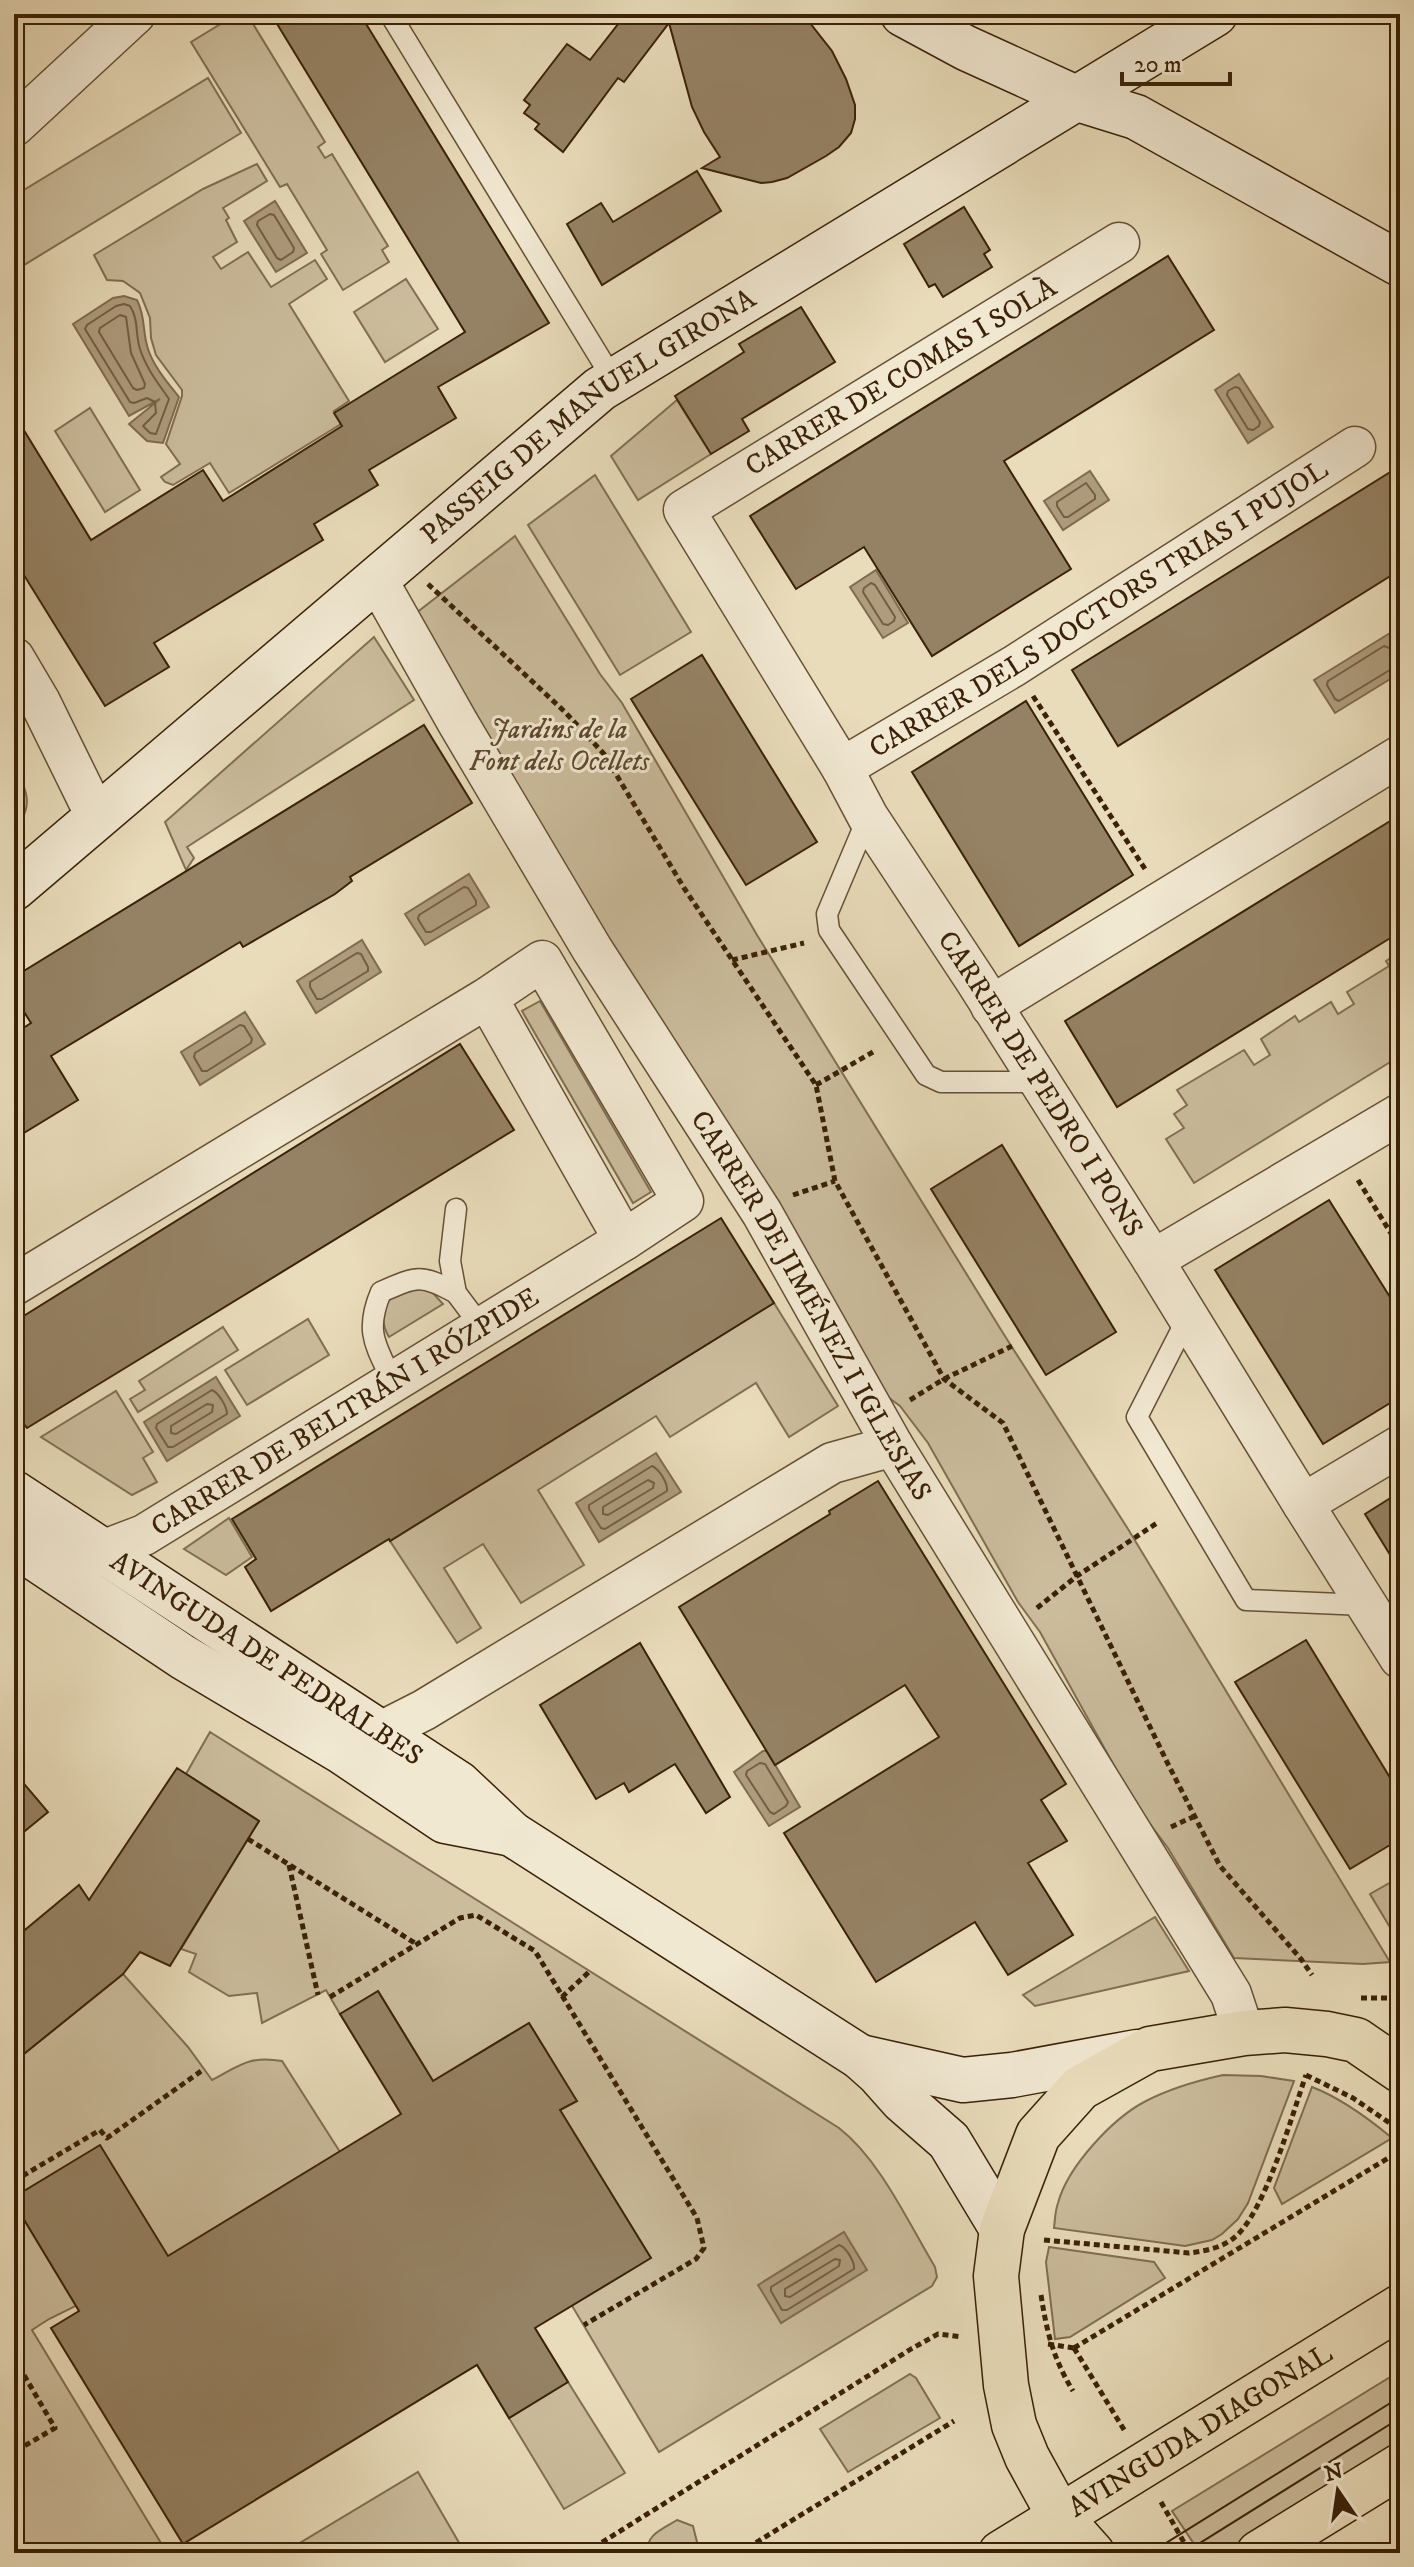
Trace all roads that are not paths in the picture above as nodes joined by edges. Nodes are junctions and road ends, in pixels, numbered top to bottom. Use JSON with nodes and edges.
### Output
{"nodes":[{"id":1,"x":135,"y":14,"type":"edge"},
{"id":2,"x":390,"y":14,"type":"edge"},
{"id":3,"x":903,"y":14,"type":"edge"},
{"id":4,"x":1215,"y":14,"type":"edge"},
{"id":5,"x":1078,"y":99,"type":"junction"},
{"id":6,"x":14,"y":126,"type":"edge"},
{"id":7,"x":1119,"y":243,"type":"dead end"},
{"id":8,"x":1400,"y":264,"type":"edge"},
{"id":9,"x":614,"y":381,"type":"junction"},
{"id":10,"x":1355,"y":447,"type":"dead end"},
{"id":11,"x":684,"y":510,"type":"joint"},
{"id":12,"x":397,"y":577,"type":"junction"},
{"id":13,"x":14,"y":658,"type":"edge"},
{"id":14,"x":1400,"y":756,"type":"edge"},
{"id":15,"x":842,"y":768,"type":"junction"},
{"id":16,"x":96,"y":816,"type":"junction"},
{"id":17,"x":868,"y":817,"type":"junction"},
{"id":18,"x":14,"y":888,"type":"edge"},
{"id":19,"x":487,"y":998,"type":"junction"},
{"id":20,"x":991,"y":1006,"type":"junction"},
{"id":21,"x":1040,"y":1082,"type":"junction"},
{"id":22,"x":1400,"y":1114,"type":"edge"},
{"id":23,"x":456,"y":1209,"type":"dead end"},
{"id":24,"x":624,"y":1240,"type":"junction"},
{"id":25,"x":1153,"y":1260,"type":"junction"},
{"id":26,"x":14,"y":1285,"type":"edge"},
{"id":27,"x":456,"y":1293,"type":"junction"},
{"id":28,"x":1188,"y":1317,"type":"junction"},
{"id":29,"x":479,"y":1329,"type":"junction"},
{"id":30,"x":393,"y":1382,"type":"junction"},
{"id":31,"x":885,"y":1431,"type":"junction"},
{"id":32,"x":1400,"y":1446,"type":"edge"},
{"id":33,"x":14,"y":1493,"type":"edge"},
{"id":34,"x":1303,"y":1504,"type":"junction"},
{"id":35,"x":14,"y":1544,"type":"edge"},
{"id":36,"x":102,"y":1551,"type":"junction"},
{"id":37,"x":62,"y":1577,"type":"junction"},
{"id":38,"x":1365,"y":1605,"type":"junction"},
{"id":39,"x":1400,"y":1658,"type":"edge"},
{"id":40,"x":381,"y":1733,"type":"junction"},
{"id":41,"x":341,"y":1751,"type":"junction"},
{"id":42,"x":512,"y":1834,"type":"junction"},
{"id":43,"x":1400,"y":2032,"type":"edge"},
{"id":44,"x":1244,"y":2033,"type":"junction"},
{"id":45,"x":1356,"y":2040,"type":"junction"},
{"id":46,"x":1150,"y":2049,"type":"junction"},
{"id":47,"x":860,"y":2057,"type":"junction"},
{"id":48,"x":1400,"y":2070,"type":"edge"},
{"id":49,"x":1002,"y":2229,"type":"junction"},
{"id":50,"x":1400,"y":2307,"type":"edge"},
{"id":51,"x":1400,"y":2466,"type":"edge"},
{"id":52,"x":1060,"y":2517,"type":"junction"},
{"id":53,"x":1001,"y":2553,"type":"edge"},
{"id":54,"x":1092,"y":2553,"type":"edge"},
{"id":55,"x":1259,"y":2553,"type":"edge"}],
"edges":[{"from":1,"to":6,"type":"street"},
{"from":2,"to":9,"type":"lane"},
{"from":3,"to":5,"type":"street"},
{"from":4,"to":5,"type":"street","name":"PASSEIG DE MANUEL GIRONA"},
{"from":5,"to":8,"type":"street"},
{"from":5,"to":9,"type":"street","name":"PASSEIG DE MANUEL GIRONA"},
{"from":7,"to":11,"type":"street","name":"CARRER DE COMAS I SOLÀ"},
{"from":9,"to":12,"type":"street","name":"PASSEIG DE MANUEL GIRONA"},
{"from":10,"to":15,"type":"street","name":"CARRER DELS DOCTORS TRIAS I PUJOL"},
{"from":11,"to":15,"type":"street","name":"CARRER DE PEDRO I PONS"},
{"from":12,"to":16,"type":"street","name":"PASSEIG DE MANUEL GIRONA"},
{"from":12,"to":31,"type":"street","name":"CARRER DE JIMÉNEZ I IGLESIAS"},
{"from":13,"to":16,"type":"street"},
{"from":14,"to":20,"type":"street"},
{"from":15,"to":17,"type":"street","name":"CARRER DE PEDRO I PONS"},
{"from":16,"to":18,"type":"street","name":"PASSEIG DE MANUEL GIRONA"},
{"from":17,"to":20,"type":"street","name":"CARRER DE PEDRO I PONS"},
{"from":17,"to":21,"type":"lane"},
{"from":19,"to":24,"type":"street"},
{"from":19,"to":24,"type":"street","name":"CARRER DE BELTRÁN I RÓZPIDE"},
{"from":19,"to":26,"type":"street"},
{"from":20,"to":21,"type":"street","name":"CARRER DE PEDRO I PONS"},
{"from":21,"to":25,"type":"street","name":"CARRER DE PEDRO I PONS"},
{"from":22,"to":25,"type":"street"},
{"from":23,"to":27,"type":"lane"},
{"from":24,"to":29,"type":"street","name":"CARRER DE BELTRÁN I RÓZPIDE"},
{"from":25,"to":28,"type":"street","name":"CARRER DE PEDRO I PONS"},
{"from":27,"to":29,"type":"lane"},
{"from":27,"to":30,"type":"lane"},
{"from":28,"to":34,"type":"street","name":"CARRER DE PEDRO I PONS"},
{"from":28,"to":38,"type":"lane"},
{"from":29,"to":30,"type":"street","name":"CARRER DE BELTRÁN I RÓZPIDE"},
{"from":30,"to":36,"type":"street","name":"CARRER DE BELTRÁN I RÓZPIDE"},
{"from":31,"to":40,"type":"street"},
{"from":31,"to":44,"type":"street","name":"CARRER DE JIMÉNEZ I IGLESIAS"},
{"from":32,"to":34,"type":"street"},
{"from":33,"to":36,"type":"street","name":"AVINGUDA DE PEDRALBES"},
{"from":34,"to":38,"type":"street","name":"CARRER DE PEDRO I PONS"},
{"from":35,"to":37,"type":"street","name":"AVINGUDA DE PEDRALBES"},
{"from":36,"to":37,"type":"street","name":"CARRER DE BELTRÁN I RÓZPIDE"},
{"from":36,"to":40,"type":"street","name":"AVINGUDA DE PEDRALBES"},
{"from":37,"to":41,"type":"street","name":"AVINGUDA DE PEDRALBES"},
{"from":38,"to":39,"type":"street","name":"CARRER DE PEDRO I PONS"},
{"from":40,"to":41,"type":"street"},
{"from":40,"to":42,"type":"street","name":"AVINGUDA DE PEDRALBES"},
{"from":41,"to":42,"type":"street","name":"AVINGUDA DE PEDRALBES"},
{"from":42,"to":47,"type":"street","name":"AVINGUDA DE PEDRALBES"},
{"from":43,"to":45,"type":"main road"},
{"from":44,"to":45,"type":"main road"},
{"from":44,"to":46,"type":"main road"},
{"from":45,"to":48,"type":"main road"},
{"from":46,"to":47,"type":"street","name":"AVINGUDA DE PEDRALBES"},
{"from":46,"to":49,"type":"main road"},
{"from":47,"to":49,"type":"street","name":"AVINGUDA DE PEDRALBES"},
{"from":49,"to":52,"type":"main road"},
{"from":50,"to":52,"type":"main road","name":"AVINGUDA DIAGONAL"},
{"from":51,"to":55,"type":"main road"},
{"from":52,"to":53,"type":"main road","name":"AVINGUDA DIAGONAL"},
{"from":52,"to":54,"type":"main road"}]}
